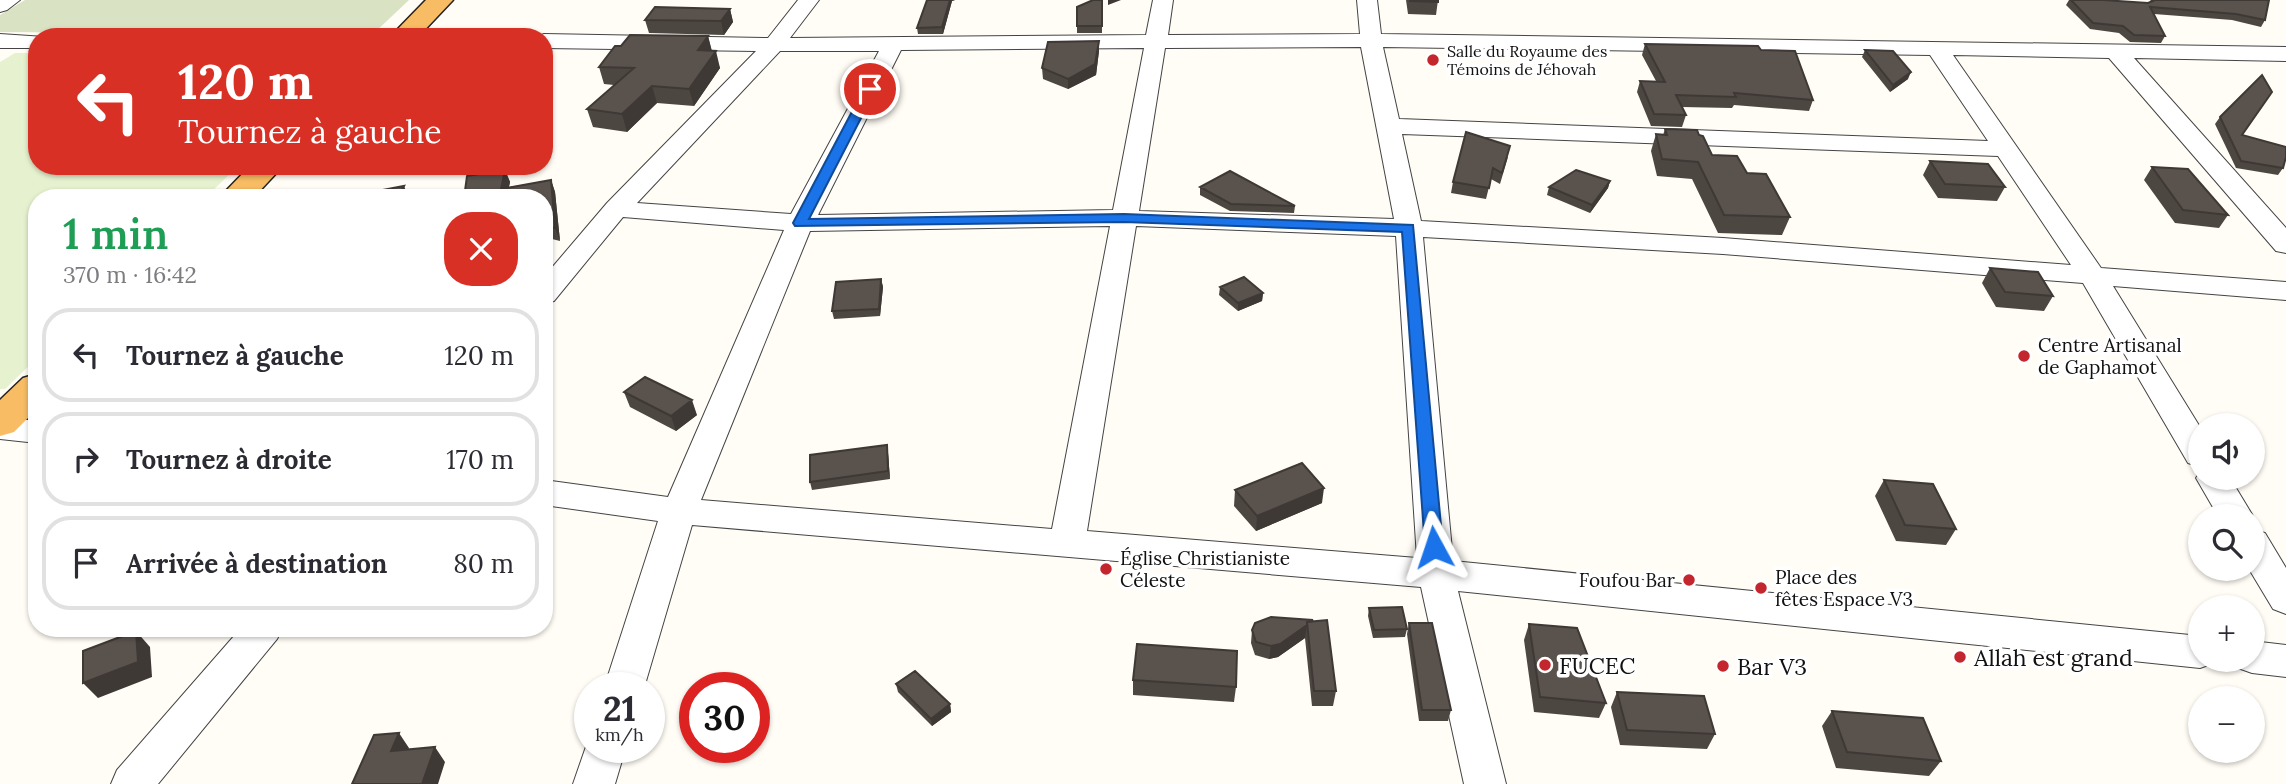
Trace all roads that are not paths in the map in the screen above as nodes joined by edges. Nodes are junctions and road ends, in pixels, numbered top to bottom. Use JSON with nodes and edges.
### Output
{"nodes":[{"id":1,"x":10,"y":0,"type":"edge"},
{"id":2,"x":440,"y":0,"type":"edge"},
{"id":3,"x":810,"y":0,"type":"edge"},
{"id":4,"x":1163,"y":0,"type":"edge"},
{"id":5,"x":1367,"y":0,"type":"edge"},
{"id":6,"x":0,"y":6,"type":"edge"},
{"id":7,"x":412,"y":28,"type":"edge"},
{"id":8,"x":1371,"y":40,"type":"junction"},
{"id":9,"x":0,"y":41,"type":"edge"},
{"id":10,"x":28,"y":41,"type":"edge"},
{"id":11,"x":553,"y":41,"type":"edge"},
{"id":12,"x":1155,"y":43,"type":"junction"},
{"id":13,"x":894,"y":44,"type":"junction"},
{"id":14,"x":774,"y":45,"type":"junction"},
{"id":15,"x":1937,"y":49,"type":"junction"},
{"id":16,"x":2116,"y":52,"type":"junction"},
{"id":17,"x":2286,"y":54,"type":"edge"},
{"id":18,"x":1388,"y":126,"type":"junction"},
{"id":19,"x":2007,"y":149,"type":"junction"},
{"id":20,"x":259,"y":175,"type":"edge"},
{"id":21,"x":244,"y":189,"type":"edge"},
{"id":22,"x":616,"y":209,"type":"junction"},
{"id":23,"x":1124,"y":218,"type":"junction"},
{"id":24,"x":800,"y":223,"type":"junction"},
{"id":25,"x":1409,"y":228,"type":"junction"},
{"id":26,"x":2286,"y":245,"type":"edge"},
{"id":27,"x":2092,"y":275,"type":"junction"},
{"id":28,"x":553,"y":284,"type":"edge"},
{"id":29,"x":2286,"y":290,"type":"edge"},
{"id":30,"x":28,"y":396,"type":"edge"},
{"id":31,"x":0,"y":422,"type":"edge"},
{"id":32,"x":0,"y":428,"type":"edge"},
{"id":33,"x":28,"y":431,"type":"edge"},
{"id":34,"x":2188,"y":435,"type":"edge"},
{"id":35,"x":553,"y":493,"type":"edge"},
{"id":36,"x":679,"y":511,"type":"junction"},
{"id":37,"x":1067,"y":544,"type":"junction"},
{"id":38,"x":2265,"y":564,"type":"edge"},
{"id":39,"x":1436,"y":574,"type":"junction"},
{"id":40,"x":2286,"y":599,"type":"edge"},
{"id":41,"x":256,"y":637,"type":"edge"},
{"id":42,"x":2188,"y":651,"type":"edge"},
{"id":43,"x":2265,"y":659,"type":"edge"},
{"id":44,"x":2286,"y":661,"type":"edge"},
{"id":45,"x":629,"y":672,"type":"edge"},
{"id":46,"x":601,"y":763,"type":"edge"},
{"id":47,"x":132,"y":784,"type":"edge"},
{"id":48,"x":594,"y":784,"type":"edge"},
{"id":49,"x":1485,"y":784,"type":"edge"}],
"edges":[{"from":1,"to":6,"type":"street"},
{"from":2,"to":7,"type":"highway"},
{"from":3,"to":14,"type":"street"},
{"from":4,"to":12,"type":"street"},
{"from":5,"to":8,"type":"street"},
{"from":8,"to":12,"type":"street"},
{"from":8,"to":15,"type":"street"},
{"from":8,"to":18,"type":"street"},
{"from":9,"to":10,"type":"street"},
{"from":11,"to":14,"type":"street"},
{"from":12,"to":13,"type":"street"},
{"from":12,"to":23,"type":"street"},
{"from":13,"to":14,"type":"street"},
{"from":13,"to":24,"type":"street"},
{"from":14,"to":22,"type":"street"},
{"from":15,"to":16,"type":"street"},
{"from":15,"to":19,"type":"street"},
{"from":16,"to":17,"type":"street"},
{"from":16,"to":26,"type":"street"},
{"from":18,"to":19,"type":"street"},
{"from":18,"to":25,"type":"street"},
{"from":19,"to":27,"type":"street"},
{"from":20,"to":21,"type":"highway"},
{"from":22,"to":24,"type":"street"},
{"from":22,"to":28,"type":"street"},
{"from":23,"to":24,"type":"street"},
{"from":23,"to":25,"type":"street"},
{"from":23,"to":37,"type":"street"},
{"from":24,"to":36,"type":"street"},
{"from":25,"to":27,"type":"street"},
{"from":25,"to":39,"type":"street"},
{"from":27,"to":29,"type":"street"},
{"from":27,"to":34,"type":"street"},
{"from":30,"to":31,"type":"highway"},
{"from":32,"to":33,"type":"street"},
{"from":35,"to":36,"type":"street"},
{"from":36,"to":37,"type":"street"},
{"from":36,"to":45,"type":"street"},
{"from":37,"to":39,"type":"street"},
{"from":38,"to":40,"type":"street"},
{"from":39,"to":42,"type":"street"},
{"from":39,"to":49,"type":"street"},
{"from":41,"to":47,"type":"street"},
{"from":43,"to":44,"type":"street"},
{"from":46,"to":48,"type":"street"}]}
